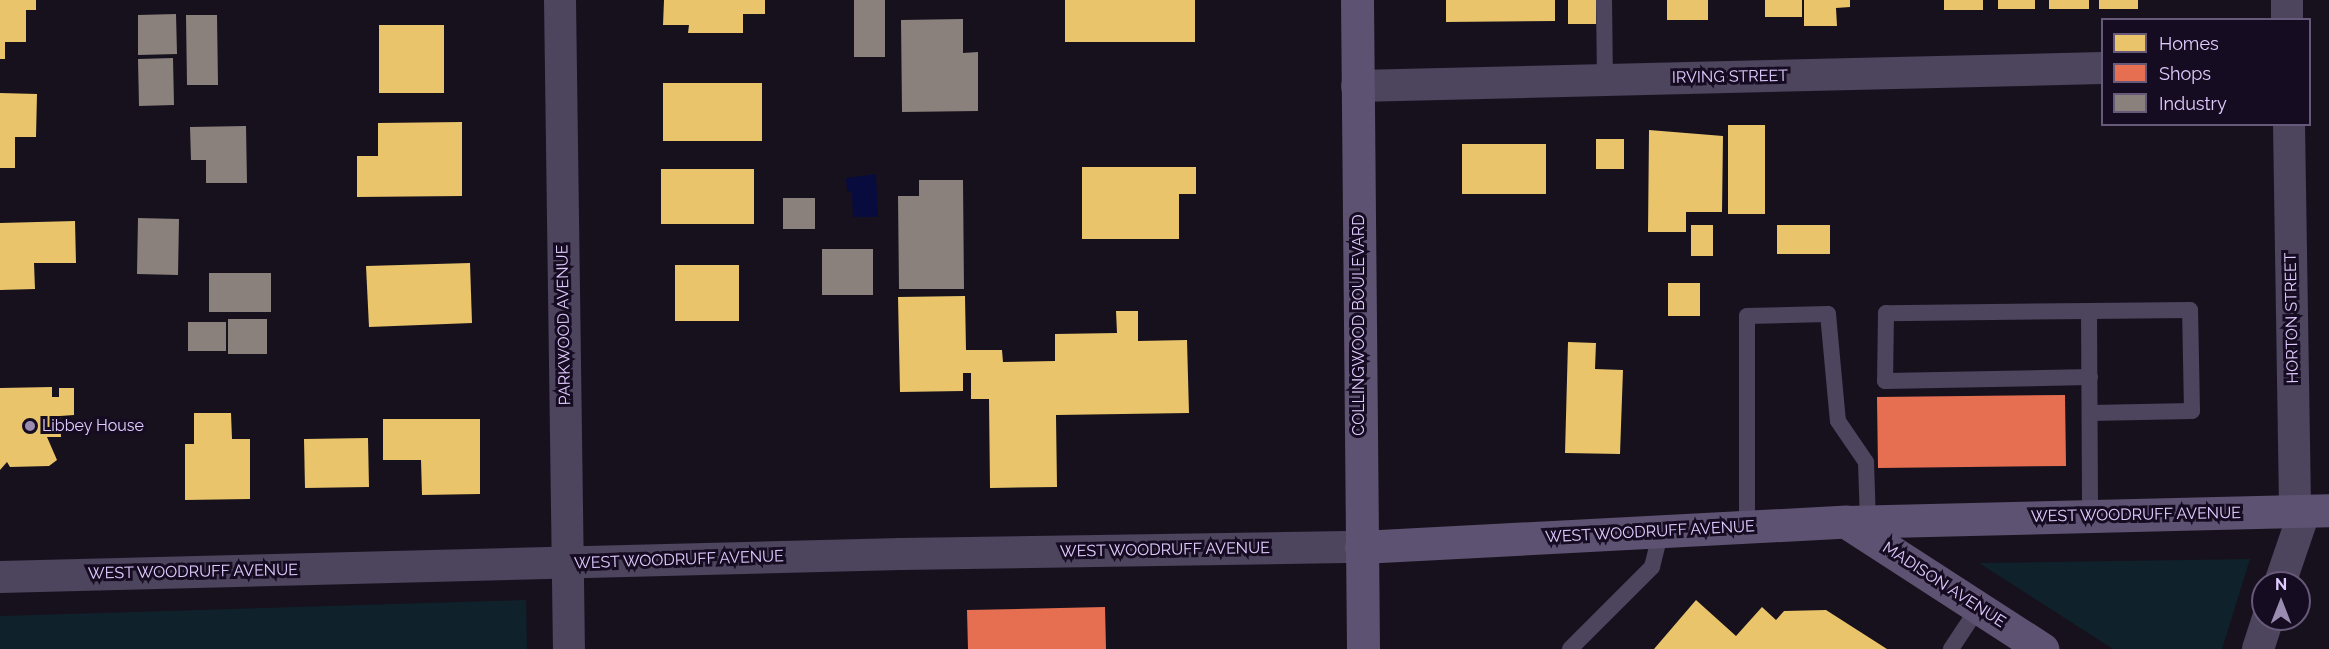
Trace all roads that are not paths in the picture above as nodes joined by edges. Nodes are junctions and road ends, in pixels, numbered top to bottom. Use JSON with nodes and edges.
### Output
{"nodes":[{"id":1,"x":560,"y":0,"type":"edge"},
{"id":2,"x":1357,"y":0,"type":"edge"},
{"id":3,"x":1604,"y":0,"type":"edge"},
{"id":4,"x":2287,"y":0,"type":"edge"},
{"id":5,"x":2287,"y":18,"type":"edge"},
{"id":6,"x":2101,"y":68,"type":"edge"},
{"id":7,"x":1605,"y":80,"type":"junction"},
{"id":8,"x":1357,"y":86,"type":"junction"},
{"id":9,"x":2289,"y":126,"type":"edge"},
{"id":10,"x":2089,"y":311,"type":"junction"},
{"id":11,"x":2090,"y":377,"type":"junction"},
{"id":12,"x":2090,"y":412,"type":"junction"},
{"id":13,"x":2309,"y":510,"type":"edge"},
{"id":14,"x":2090,"y":516,"type":"junction"},
{"id":15,"x":1857,"y":522,"type":"junction"},
{"id":16,"x":1747,"y":527,"type":"junction"},
{"id":17,"x":1661,"y":532,"type":"junction"},
{"id":18,"x":1361,"y":547,"type":"junction"},
{"id":19,"x":568,"y":563,"type":"junction"},
{"id":20,"x":2285,"y":571,"type":"edge"},
{"id":21,"x":0,"y":577,"type":"edge"},
{"id":22,"x":1978,"y":608,"type":"junction"},
{"id":23,"x":2264,"y":631,"type":"edge"},
{"id":24,"x":569,"y":649,"type":"edge"},
{"id":25,"x":1363,"y":649,"type":"edge"},
{"id":26,"x":1570,"y":649,"type":"edge"},
{"id":27,"x":1951,"y":649,"type":"edge"},
{"id":28,"x":2042,"y":649,"type":"edge"},
{"id":29,"x":2258,"y":649,"type":"edge"}],
"edges":[{"from":1,"to":19,"type":"street","name":"PARKWOOD AVENUE"},
{"from":2,"to":8,"type":"street","name":"COLLINGWOOD BOULEVARD"},
{"from":3,"to":7,"type":"lane"},
{"from":4,"to":5,"type":"street"},
{"from":6,"to":7,"type":"street","name":"IRVING STREET"},
{"from":7,"to":8,"type":"street","name":"IRVING STREET"},
{"from":8,"to":18,"type":"street","name":"COLLINGWOOD BOULEVARD"},
{"from":9,"to":13,"type":"street","name":"HORTON STREET"},
{"from":10,"to":11,"type":"lane"},
{"from":10,"to":11,"type":"lane"},
{"from":10,"to":12,"type":"lane"},
{"from":11,"to":12,"type":"lane"},
{"from":12,"to":14,"type":"lane"},
{"from":13,"to":14,"type":"street","name":"WEST WOODRUFF AVENUE"},
{"from":13,"to":20,"type":"street","name":"HORTON STREET"},
{"from":14,"to":15,"type":"street","name":"WEST WOODRUFF AVENUE"},
{"from":15,"to":16,"type":"street","name":"WEST WOODRUFF AVENUE"},
{"from":15,"to":16,"type":"lane"},
{"from":15,"to":22,"type":"street","name":"MADISON AVENUE"},
{"from":16,"to":17,"type":"street","name":"WEST WOODRUFF AVENUE"},
{"from":17,"to":18,"type":"street","name":"WEST WOODRUFF AVENUE"},
{"from":17,"to":26,"type":"lane"},
{"from":18,"to":19,"type":"street","name":"WEST WOODRUFF AVENUE"},
{"from":18,"to":25,"type":"street","name":"COLLINGWOOD BOULEVARD"},
{"from":19,"to":21,"type":"street","name":"WEST WOODRUFF AVENUE"},
{"from":19,"to":24,"type":"street","name":"PARKWOOD AVENUE"},
{"from":22,"to":27,"type":"lane"},
{"from":22,"to":28,"type":"street","name":"MADISON AVENUE"},
{"from":23,"to":29,"type":"street"}]}
